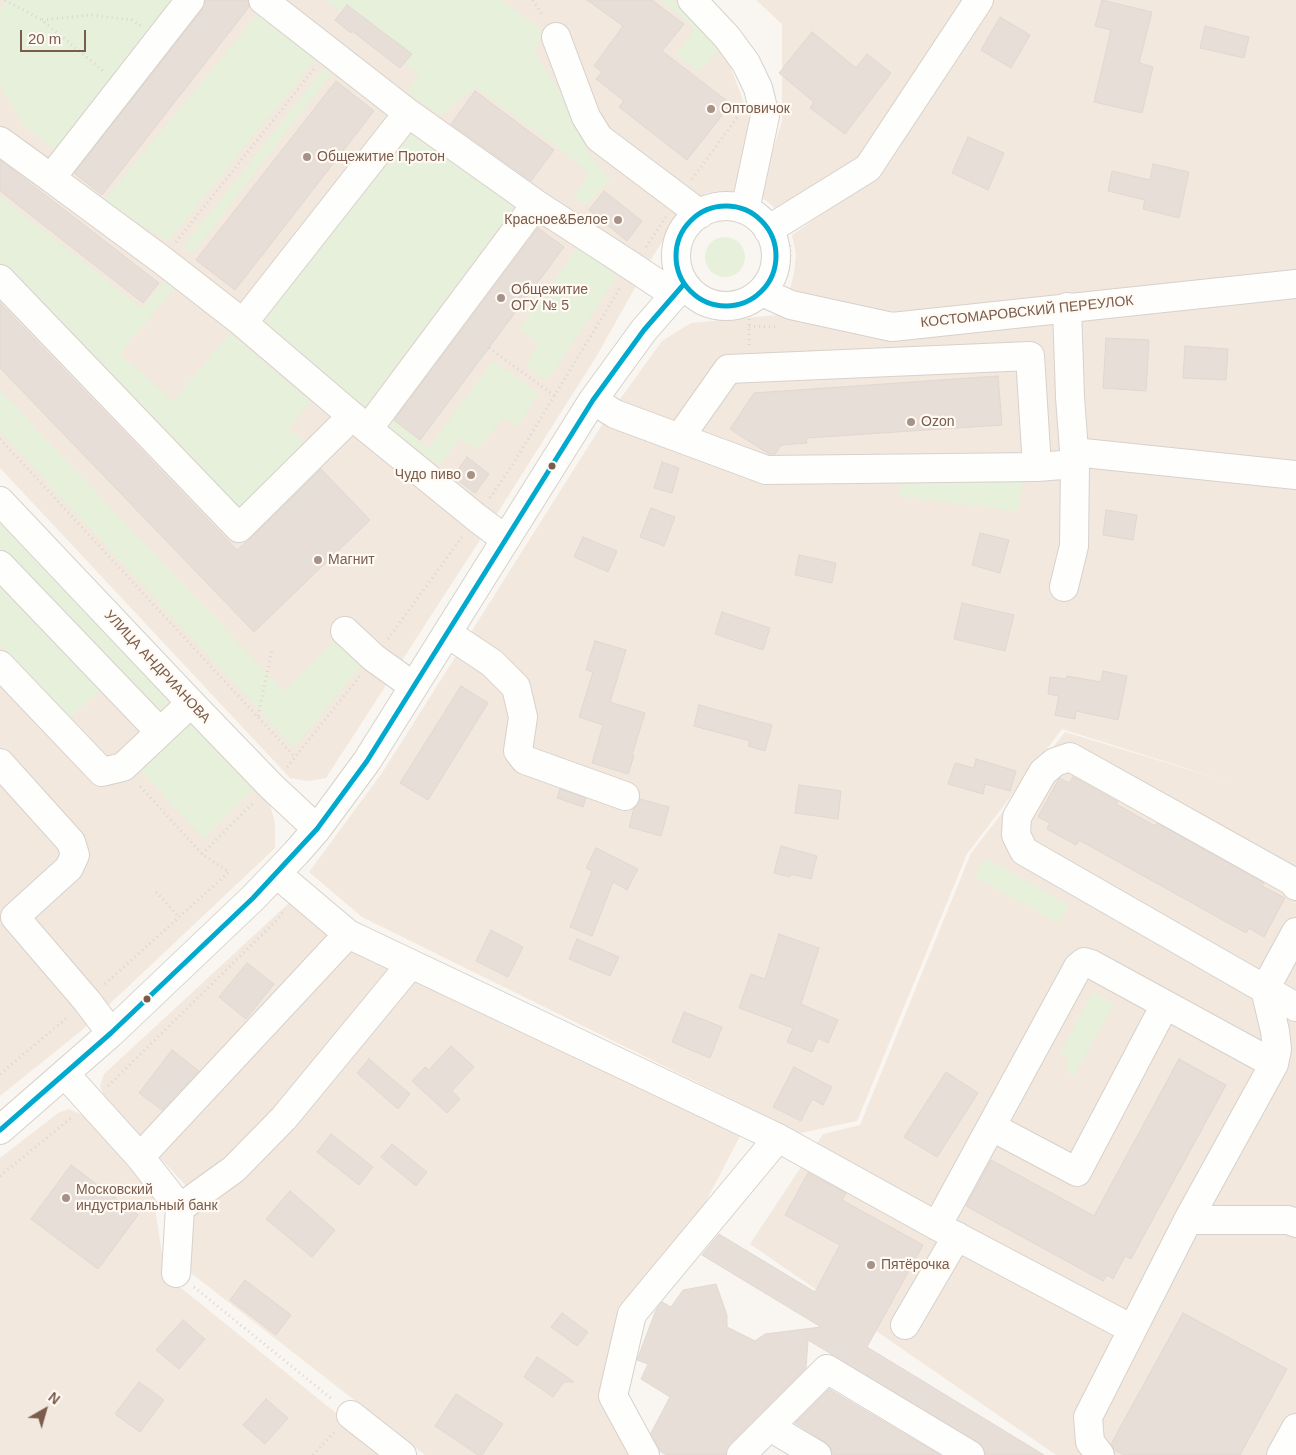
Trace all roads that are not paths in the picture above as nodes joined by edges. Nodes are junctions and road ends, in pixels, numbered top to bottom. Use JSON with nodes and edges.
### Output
{"nodes":[{"id":1,"x":190,"y":0,"type":"edge"},
{"id":2,"x":263,"y":0,"type":"edge"},
{"id":3,"x":692,"y":0,"type":"edge"},
{"id":4,"x":979,"y":0,"type":"edge"},
{"id":5,"x":556,"y":37,"type":"dead end"},
{"id":6,"x":408,"y":113,"type":"junction"},
{"id":7,"x":0,"y":141,"type":"edge"},
{"id":8,"x":50,"y":178,"type":"junction"},
{"id":9,"x":536,"y":204,"type":"junction"},
{"id":10,"x":745,"y":210,"type":"junction"},
{"id":11,"x":700,"y":214,"type":"junction"},
{"id":12,"x":775,"y":226,"type":"junction"},
{"id":13,"x":0,"y":279,"type":"edge"},
{"id":14,"x":1296,"y":284,"type":"edge"},
{"id":15,"x":679,"y":290,"type":"junction"},
{"id":16,"x":769,"y":295,"type":"junction"},
{"id":17,"x":1067,"y":307,"type":"junction"},
{"id":18,"x":243,"y":323,"type":"junction"},
{"id":19,"x":593,"y":400,"type":"junction"},
{"id":20,"x":360,"y":423,"type":"junction"},
{"id":21,"x":680,"y":438,"type":"junction"},
{"id":22,"x":1074,"y":458,"type":"junction"},
{"id":23,"x":1037,"y":467,"type":"junction"},
{"id":24,"x":1296,"y":475,"type":"edge"},
{"id":25,"x":0,"y":501,"type":"edge"},
{"id":26,"x":505,"y":539,"type":"junction"},
{"id":27,"x":0,"y":565,"type":"edge"},
{"id":28,"x":1064,"y":588,"type":"dead end"},
{"id":29,"x":345,"y":631,"type":"dead end"},
{"id":30,"x":447,"y":633,"type":"junction"},
{"id":31,"x":0,"y":665,"type":"edge"},
{"id":32,"x":413,"y":686,"type":"junction"},
{"id":33,"x":191,"y":704,"type":"junction"},
{"id":34,"x":160,"y":732,"type":"junction"},
{"id":35,"x":0,"y":763,"type":"edge"},
{"id":36,"x":625,"y":796,"type":"dead end"},
{"id":37,"x":317,"y":829,"type":"junction"},
{"id":38,"x":277,"y":874,"type":"junction"},
{"id":39,"x":1296,"y":886,"type":"edge"},
{"id":40,"x":1296,"y":932,"type":"edge"},
{"id":41,"x":348,"y":934,"type":"junction"},
{"id":42,"x":411,"y":964,"type":"junction"},
{"id":43,"x":1264,"y":989,"type":"junction"},
{"id":44,"x":1165,"y":1005,"type":"junction"},
{"id":45,"x":1296,"y":1007,"type":"edge"},
{"id":46,"x":111,"y":1033,"type":"junction"},
{"id":47,"x":1274,"y":1064,"type":"junction"},
{"id":48,"x":65,"y":1074,"type":"junction"},
{"id":49,"x":4,"y":1118,"type":"edge"},
{"id":50,"x":992,"y":1127,"type":"junction"},
{"id":51,"x":778,"y":1138,"type":"junction"},
{"id":52,"x":140,"y":1157,"type":"junction"},
{"id":53,"x":180,"y":1208,"type":"junction"},
{"id":54,"x":1188,"y":1220,"type":"junction"},
{"id":55,"x":1296,"y":1222,"type":"edge"},
{"id":56,"x":947,"y":1231,"type":"junction"},
{"id":57,"x":176,"y":1273,"type":"road end"},
{"id":58,"x":905,"y":1325,"type":"dead end"},
{"id":59,"x":1132,"y":1329,"type":"junction"},
{"id":60,"x":351,"y":1415,"type":"road end"},
{"id":61,"x":770,"y":1427,"type":"junction"},
{"id":62,"x":1296,"y":1428,"type":"edge"},
{"id":63,"x":402,"y":1455,"type":"edge"},
{"id":64,"x":645,"y":1455,"type":"edge"},
{"id":65,"x":742,"y":1455,"type":"edge"},
{"id":66,"x":817,"y":1455,"type":"edge"},
{"id":67,"x":970,"y":1455,"type":"edge"},
{"id":68,"x":1100,"y":1455,"type":"edge"},
{"id":69,"x":1281,"y":1455,"type":"edge"}],
"edges":[{"from":1,"to":8,"type":"street"},
{"from":2,"to":6,"type":"street"},
{"from":3,"to":10,"type":"street"},
{"from":4,"to":12,"type":"street"},
{"from":5,"to":11,"type":"street"},
{"from":6,"to":9,"type":"street"},
{"from":6,"to":18,"type":"street"},
{"from":7,"to":8,"type":"street"},
{"from":8,"to":18,"type":"street"},
{"from":9,"to":15,"type":"street"},
{"from":9,"to":20,"type":"street"},
{"from":10,"to":11,"type":"street"},
{"from":10,"to":12,"type":"street"},
{"from":11,"to":15,"type":"street"},
{"from":12,"to":16,"type":"street"},
{"from":13,"to":20,"type":"street"},
{"from":14,"to":17,"type":"street","name":"КОСТОМАРОВСКИЙ ПЕРЕУЛОК"},
{"from":15,"to":16,"type":"street"},
{"from":15,"to":19,"type":"street"},
{"from":16,"to":17,"type":"street","name":"КОСТОМАРОВСКИЙ ПЕРЕУЛОК"},
{"from":17,"to":22,"type":"street"},
{"from":18,"to":20,"type":"street"},
{"from":19,"to":21,"type":"street"},
{"from":19,"to":26,"type":"street"},
{"from":20,"to":26,"type":"street"},
{"from":21,"to":23,"type":"street"},
{"from":21,"to":23,"type":"street"},
{"from":22,"to":23,"type":"street"},
{"from":22,"to":24,"type":"street"},
{"from":22,"to":28,"type":"street"},
{"from":25,"to":33,"type":"street","name":"УЛИЦА АНДРИАНОВА"},
{"from":26,"to":30,"type":"street"},
{"from":27,"to":34,"type":"street"},
{"from":29,"to":32,"type":"street"},
{"from":30,"to":32,"type":"street"},
{"from":30,"to":36,"type":"street"},
{"from":31,"to":34,"type":"street"},
{"from":32,"to":37,"type":"street"},
{"from":33,"to":34,"type":"street"},
{"from":33,"to":37,"type":"street","name":"УЛИЦА АНДРИАНОВА"},
{"from":35,"to":46,"type":"street"},
{"from":37,"to":38,"type":"street"},
{"from":38,"to":41,"type":"street"},
{"from":38,"to":46,"type":"street"},
{"from":39,"to":43,"type":"street"},
{"from":40,"to":43,"type":"street"},
{"from":41,"to":42,"type":"street"},
{"from":41,"to":52,"type":"street"},
{"from":42,"to":51,"type":"street"},
{"from":42,"to":53,"type":"street"},
{"from":43,"to":45,"type":"street"},
{"from":43,"to":47,"type":"street"},
{"from":44,"to":47,"type":"street"},
{"from":44,"to":50,"type":"street"},
{"from":44,"to":50,"type":"street"},
{"from":46,"to":48,"type":"street"},
{"from":47,"to":54,"type":"street"},
{"from":48,"to":49,"type":"street"},
{"from":48,"to":52,"type":"street"},
{"from":50,"to":56,"type":"street"},
{"from":51,"to":56,"type":"street"},
{"from":51,"to":64,"type":"street"},
{"from":52,"to":53,"type":"street"},
{"from":53,"to":57,"type":"street"},
{"from":54,"to":55,"type":"street"},
{"from":54,"to":59,"type":"street"},
{"from":56,"to":58,"type":"street"},
{"from":56,"to":59,"type":"street"},
{"from":59,"to":68,"type":"street"},
{"from":60,"to":63,"type":"street"},
{"from":61,"to":65,"type":"street"},
{"from":61,"to":66,"type":"street"},
{"from":61,"to":67,"type":"street"},
{"from":62,"to":69,"type":"street"}]}
